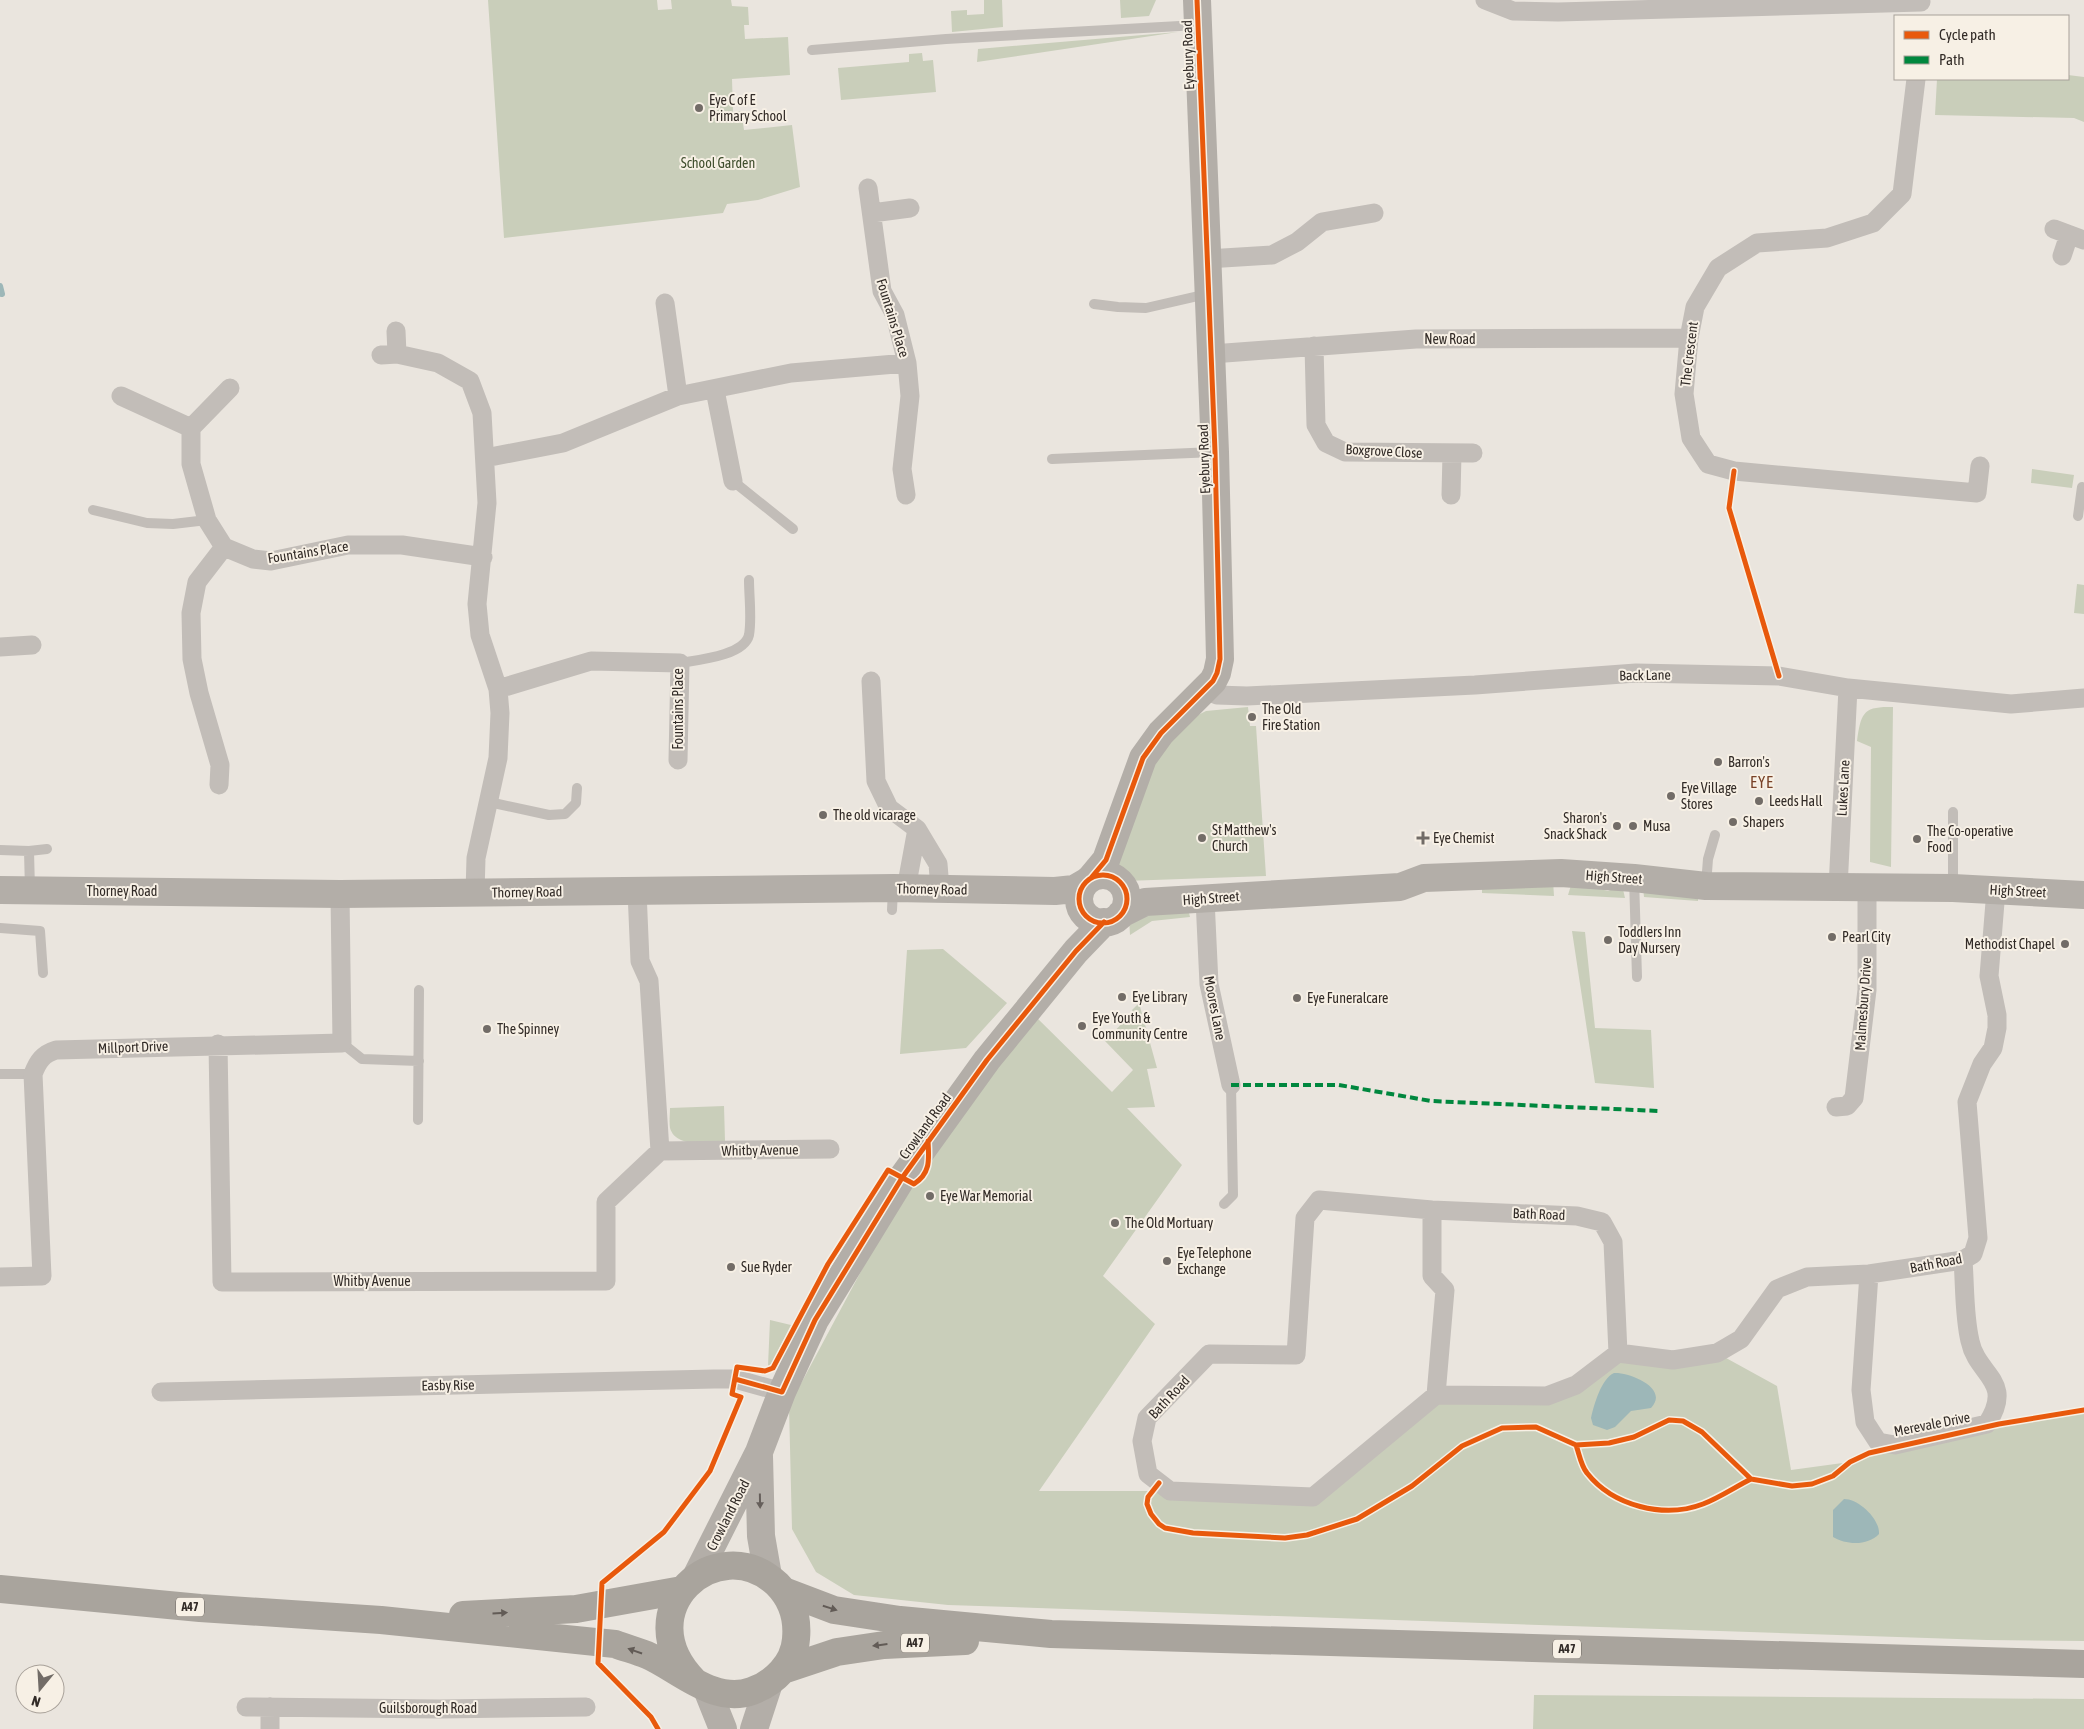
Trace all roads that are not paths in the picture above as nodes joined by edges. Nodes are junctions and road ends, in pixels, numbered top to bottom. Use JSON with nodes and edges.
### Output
{"nodes":[{"id":1,"x":1486,"y":0,"type":"edge"},
{"id":2,"x":1920,"y":6,"type":"edge"},
{"id":3,"x":1198,"y":12,"type":"edge"},
{"id":4,"x":812,"y":50,"type":"dead end"},
{"id":5,"x":1916,"y":80,"type":"edge"},
{"id":6,"x":868,"y":188,"type":"dead end"},
{"id":7,"x":910,"y":208,"type":"dead end"},
{"id":8,"x":872,"y":213,"type":"junction"},
{"id":9,"x":1374,"y":213,"type":"dead end"},
{"id":10,"x":2069,"y":235,"type":"edge"},
{"id":11,"x":2062,"y":256,"type":"dead end"},
{"id":12,"x":1207,"y":259,"type":"junction"},
{"id":13,"x":1208,"y":294,"type":"junction"},
{"id":14,"x":665,"y":303,"type":"dead end"},
{"id":15,"x":1094,"y":304,"type":"dead end"},
{"id":16,"x":396,"y":331,"type":"dead end"},
{"id":17,"x":1690,"y":338,"type":"junction"},
{"id":18,"x":1314,"y":346,"type":"junction"},
{"id":19,"x":1212,"y":354,"type":"junction"},
{"id":20,"x":907,"y":363,"type":"junction"},
{"id":21,"x":230,"y":388,"type":"dead end"},
{"id":22,"x":715,"y":390,"type":"junction"},
{"id":23,"x":121,"y":396,"type":"dead end"},
{"id":24,"x":678,"y":396,"type":"junction"},
{"id":25,"x":191,"y":428,"type":"junction"},
{"id":26,"x":1215,"y":452,"type":"junction"},
{"id":27,"x":1473,"y":453,"type":"dead end"},
{"id":28,"x":1452,"y":454,"type":"junction"},
{"id":29,"x":485,"y":458,"type":"junction"},
{"id":30,"x":1052,"y":459,"type":"dead end"},
{"id":31,"x":1980,"y":466,"type":"dead end"},
{"id":32,"x":733,"y":481,"type":"joint"},
{"id":33,"x":2082,"y":487,"type":"dead end"},
{"id":34,"x":906,"y":495,"type":"dead end"},
{"id":35,"x":1451,"y":495,"type":"dead end"},
{"id":36,"x":93,"y":510,"type":"dead end"},
{"id":37,"x":2078,"y":516,"type":"dead end"},
{"id":38,"x":207,"y":520,"type":"junction"},
{"id":39,"x":793,"y":529,"type":"dead end"},
{"id":40,"x":224,"y":547,"type":"junction"},
{"id":41,"x":483,"y":557,"type":"junction"},
{"id":42,"x":749,"y":580,"type":"dead end"},
{"id":43,"x":32,"y":645,"type":"dead end"},
{"id":44,"x":0,"y":647,"type":"edge"},
{"id":45,"x":680,"y":663,"type":"junction"},
{"id":46,"x":871,"y":681,"type":"dead end"},
{"id":47,"x":1848,"y":688,"type":"junction"},
{"id":48,"x":498,"y":689,"type":"junction"},
{"id":49,"x":1205,"y":690,"type":"junction"},
{"id":50,"x":2084,"y":698,"type":"edge"},
{"id":51,"x":678,"y":760,"type":"dead end"},
{"id":52,"x":219,"y":785,"type":"dead end"},
{"id":53,"x":577,"y":788,"type":"dead end"},
{"id":54,"x":489,"y":802,"type":"junction"},
{"id":55,"x":1953,"y":812,"type":"dead end"},
{"id":56,"x":917,"y":829,"type":"junction"},
{"id":57,"x":1715,"y":835,"type":"dead end"},
{"id":58,"x":47,"y":849,"type":"dead end"},
{"id":59,"x":0,"y":850,"type":"edge"},
{"id":60,"x":29,"y":850,"type":"junction"},
{"id":61,"x":1634,"y":878,"type":"junction"},
{"id":62,"x":1706,"y":886,"type":"junction"},
{"id":63,"x":1866,"y":887,"type":"junction"},
{"id":64,"x":1838,"y":888,"type":"junction"},
{"id":65,"x":1953,"y":888,"type":"junction"},
{"id":66,"x":940,"y":889,"type":"junction"},
{"id":67,"x":0,"y":890,"type":"edge"},
{"id":68,"x":1996,"y":890,"type":"junction"},
{"id":69,"x":30,"y":891,"type":"junction"},
{"id":70,"x":637,"y":891,"type":"junction"},
{"id":71,"x":475,"y":893,"type":"junction"},
{"id":72,"x":340,"y":894,"type":"junction"},
{"id":73,"x":2084,"y":895,"type":"edge"},
{"id":74,"x":897,"y":896,"type":"junction"},
{"id":75,"x":1107,"y":896,"type":"junction"},
{"id":76,"x":1205,"y":899,"type":"junction"},
{"id":77,"x":0,"y":928,"type":"edge"},
{"id":78,"x":43,"y":973,"type":"dead end"},
{"id":79,"x":1637,"y":977,"type":"dead end"},
{"id":80,"x":419,"y":990,"type":"dead end"},
{"id":81,"x":342,"y":1043,"type":"junction"},
{"id":82,"x":218,"y":1044,"type":"junction"},
{"id":83,"x":419,"y":1061,"type":"junction"},
{"id":84,"x":0,"y":1074,"type":"edge"},
{"id":85,"x":33,"y":1074,"type":"junction"},
{"id":86,"x":1231,"y":1085,"type":"joint"},
{"id":87,"x":1836,"y":1107,"type":"dead end"},
{"id":88,"x":418,"y":1120,"type":"dead end"},
{"id":89,"x":830,"y":1149,"type":"dead end"},
{"id":90,"x":660,"y":1151,"type":"junction"},
{"id":91,"x":1224,"y":1204,"type":"dead end"},
{"id":92,"x":1432,"y":1210,"type":"junction"},
{"id":93,"x":1963,"y":1260,"type":"junction"},
{"id":94,"x":1869,"y":1274,"type":"junction"},
{"id":95,"x":0,"y":1278,"type":"edge"},
{"id":96,"x":1618,"y":1353,"type":"junction"},
{"id":97,"x":161,"y":1392,"type":"dead end"},
{"id":98,"x":782,"y":1392,"type":"junction"},
{"id":99,"x":1436,"y":1394,"type":"junction"},
{"id":100,"x":759,"y":1452,"type":"junction"},
{"id":101,"x":689,"y":1584,"type":"junction"},
{"id":102,"x":776,"y":1584,"type":"junction"},
{"id":103,"x":0,"y":1589,"type":"edge"},
{"id":104,"x":381,"y":1620,"type":"junction"},
{"id":105,"x":1051,"y":1634,"type":"junction"},
{"id":106,"x":2084,"y":1664,"type":"edge"},
{"id":107,"x":776,"y":1676,"type":"junction"},
{"id":108,"x":701,"y":1685,"type":"junction"},
{"id":109,"x":246,"y":1707,"type":"dead end"},
{"id":110,"x":270,"y":1707,"type":"junction"},
{"id":111,"x":586,"y":1707,"type":"dead end"},
{"id":112,"x":270,"y":1729,"type":"edge"},
{"id":113,"x":723,"y":1729,"type":"edge"},
{"id":114,"x":754,"y":1729,"type":"edge"}],
"edges":[{"from":1,"to":2,"type":"street"},
{"from":3,"to":4,"type":"lane"},
{"from":3,"to":12,"type":"street","name":"Eyebury Road"},
{"from":5,"to":17,"type":"street","name":"The Crescent"},
{"from":6,"to":8,"type":"street","name":"Fountains Place"},
{"from":7,"to":8,"type":"street"},
{"from":8,"to":20,"type":"street","name":"Fountains Place"},
{"from":9,"to":12,"type":"street"},
{"from":10,"to":11,"type":"street"},
{"from":12,"to":13,"type":"street","name":"Eyebury Road"},
{"from":13,"to":15,"type":"lane"},
{"from":13,"to":19,"type":"street","name":"Eyebury Road"},
{"from":14,"to":24,"type":"street"},
{"from":16,"to":29,"type":"street"},
{"from":17,"to":18,"type":"street","name":"New Road"},
{"from":17,"to":31,"type":"street","name":"The Crescent"},
{"from":18,"to":19,"type":"street","name":"New Road"},
{"from":18,"to":28,"type":"street","name":"Boxgrove Close"},
{"from":19,"to":26,"type":"street","name":"Eyebury Road"},
{"from":20,"to":22,"type":"street","name":"Fountains Place"},
{"from":20,"to":34,"type":"street","name":"Fountains Place"},
{"from":21,"to":25,"type":"street"},
{"from":22,"to":24,"type":"street","name":"Fountains Place"},
{"from":22,"to":32,"type":"street"},
{"from":23,"to":25,"type":"street"},
{"from":24,"to":29,"type":"street","name":"Fountains Place"},
{"from":25,"to":38,"type":"street"},
{"from":26,"to":30,"type":"lane"},
{"from":26,"to":49,"type":"street","name":"Eyebury Road"},
{"from":27,"to":28,"type":"street","name":"Boxgrove Close"},
{"from":28,"to":35,"type":"street"},
{"from":29,"to":41,"type":"street"},
{"from":32,"to":39,"type":"lane"},
{"from":33,"to":37,"type":"lane"},
{"from":36,"to":38,"type":"lane"},
{"from":38,"to":40,"type":"street"},
{"from":40,"to":41,"type":"street","name":"Fountains Place"},
{"from":40,"to":52,"type":"street"},
{"from":41,"to":48,"type":"street"},
{"from":42,"to":45,"type":"lane"},
{"from":43,"to":44,"type":"street"},
{"from":45,"to":48,"type":"street","name":"Fountains Place"},
{"from":45,"to":51,"type":"street","name":"Fountains Place"},
{"from":46,"to":56,"type":"street"},
{"from":47,"to":49,"type":"street","name":"Back Lane"},
{"from":47,"to":50,"type":"street","name":"Back Lane"},
{"from":47,"to":64,"type":"street","name":"Lukes Lane"},
{"from":48,"to":54,"type":"street"},
{"from":49,"to":75,"type":"street","name":"Eyebury Road"},
{"from":53,"to":54,"type":"lane"},
{"from":54,"to":71,"type":"street"},
{"from":55,"to":65,"type":"lane"},
{"from":56,"to":66,"type":"street"},
{"from":56,"to":74,"type":"street"},
{"from":57,"to":62,"type":"lane"},
{"from":58,"to":60,"type":"lane"},
{"from":59,"to":60,"type":"lane"},
{"from":60,"to":69,"type":"lane"},
{"from":61,"to":62,"type":"street","name":"High Street"},
{"from":61,"to":76,"type":"street","name":"High Street"},
{"from":61,"to":79,"type":"lane"},
{"from":62,"to":64,"type":"street","name":"High Street"},
{"from":63,"to":64,"type":"street","name":"High Street"},
{"from":63,"to":65,"type":"street","name":"High Street"},
{"from":63,"to":87,"type":"street","name":"Malmesbury Drive"},
{"from":65,"to":68,"type":"street","name":"High Street"},
{"from":66,"to":74,"type":"street","name":"Thorney Road"},
{"from":66,"to":75,"type":"street","name":"Thorney Road"},
{"from":67,"to":69,"type":"street","name":"Thorney Road"},
{"from":68,"to":73,"type":"street","name":"High Street"},
{"from":68,"to":93,"type":"street","name":"Bath Road"},
{"from":69,"to":72,"type":"street","name":"Thorney Road"},
{"from":70,"to":71,"type":"street","name":"Thorney Road"},
{"from":70,"to":74,"type":"street","name":"Thorney Road"},
{"from":70,"to":90,"type":"street"},
{"from":71,"to":72,"type":"street","name":"Thorney Road"},
{"from":72,"to":81,"type":"street"},
{"from":75,"to":76,"type":"street","name":"High Street"},
{"from":75,"to":98,"type":"street","name":"Crowland Road"},
{"from":76,"to":86,"type":"street","name":"Moores Lane"},
{"from":77,"to":78,"type":"lane"},
{"from":80,"to":83,"type":"lane"},
{"from":81,"to":82,"type":"street","name":"Millport Drive"},
{"from":81,"to":83,"type":"lane"},
{"from":82,"to":85,"type":"street","name":"Millport Drive"},
{"from":82,"to":90,"type":"street","name":"Whitby Avenue"},
{"from":83,"to":88,"type":"lane"},
{"from":84,"to":85,"type":"lane"},
{"from":85,"to":95,"type":"street"},
{"from":86,"to":91,"type":"lane"},
{"from":89,"to":90,"type":"street","name":"Whitby Avenue"},
{"from":92,"to":96,"type":"street","name":"Bath Road"},
{"from":92,"to":99,"type":"street"},
{"from":92,"to":99,"type":"street","name":"Bath Road"},
{"from":93,"to":94,"type":"street","name":"Bath Road"},
{"from":93,"to":94,"type":"street","name":"Merevale Drive"},
{"from":94,"to":96,"type":"street","name":"Bath Road"},
{"from":96,"to":99,"type":"street"},
{"from":97,"to":98,"type":"street","name":"Easby Rise"},
{"from":98,"to":100,"type":"street","name":"Crowland Road"},
{"from":100,"to":101,"type":"street","name":"Crowland Road"},
{"from":100,"to":102,"type":"street","name":"Crowland Road","one_way":true},
{"from":101,"to":102,"type":"highway"},
{"from":104,"to":101,"type":"highway","number":"A47","one_way":true},
{"from":101,"to":108,"type":"highway"},
{"from":102,"to":105,"type":"highway","number":"A47","one_way":true},
{"from":102,"to":107,"type":"highway"},
{"from":103,"to":104,"type":"highway","number":"A47"},
{"from":108,"to":104,"type":"highway","number":"A47","one_way":true},
{"from":105,"to":106,"type":"highway","number":"A47"},
{"from":105,"to":107,"type":"highway","number":"A47","one_way":true},
{"from":107,"to":108,"type":"highway"},
{"from":107,"to":114,"type":"street"},
{"from":108,"to":113,"type":"street"},
{"from":109,"to":110,"type":"street","name":"Guilsborough Road"},
{"from":110,"to":111,"type":"street","name":"Guilsborough Road"},
{"from":110,"to":112,"type":"street"}]}
